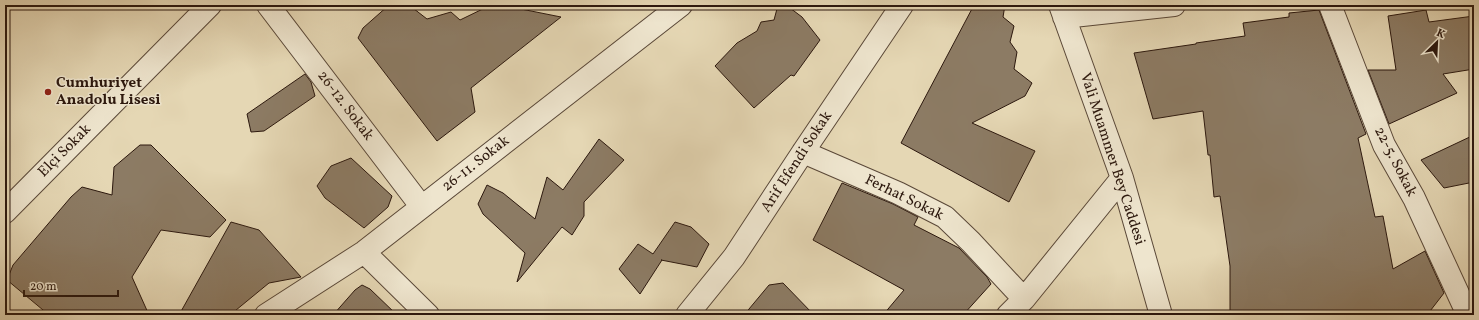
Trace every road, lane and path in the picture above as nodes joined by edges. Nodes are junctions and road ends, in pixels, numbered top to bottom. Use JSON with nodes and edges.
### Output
{"nodes":[{"id":1,"x":210,"y":5,"type":"edge"},
{"id":2,"x":268,"y":5,"type":"edge"},
{"id":3,"x":681,"y":5,"type":"edge"},
{"id":4,"x":902,"y":5,"type":"edge"},
{"id":5,"x":1174,"y":5,"type":"edge"},
{"id":6,"x":1330,"y":5,"type":"edge"},
{"id":7,"x":1062,"y":11,"type":"edge"},
{"id":8,"x":803,"y":152,"type":"junction"},
{"id":9,"x":1122,"y":178,"type":"junction"},
{"id":10,"x":421,"y":206,"type":"junction"},
{"id":11,"x":5,"y":212,"type":"edge"},
{"id":12,"x":364,"y":252,"type":"junction"},
{"id":13,"x":1024,"y":299,"type":"junction"},
{"id":14,"x":266,"y":315,"type":"edge"},
{"id":15,"x":428,"y":315,"type":"edge"},
{"id":16,"x":687,"y":315,"type":"edge"},
{"id":17,"x":1008,"y":315,"type":"edge"},
{"id":18,"x":1161,"y":315,"type":"edge"},
{"id":19,"x":1468,"y":315,"type":"edge"}],
"edges":[{"from":1,"to":11,"type":"street","name":"Elçi Sokak"},
{"from":2,"to":10,"type":"street","name":"26-12. Sokak"},
{"from":3,"to":10,"type":"street","name":"26-11. Sokak"},
{"from":4,"to":8,"type":"street","name":"Arif Efendi Sokak"},
{"from":5,"to":7,"type":"street"},
{"from":6,"to":19,"type":"street","name":"22-5. Sokak"},
{"from":7,"to":9,"type":"street","name":"Vali Muammer Bey Caddesi"},
{"from":8,"to":13,"type":"street","name":"Ferhat Sokak"},
{"from":8,"to":16,"type":"street","name":"Arif Efendi Sokak"},
{"from":9,"to":13,"type":"street"},
{"from":9,"to":18,"type":"street","name":"Vali Muammer Bey Caddesi"},
{"from":10,"to":12,"type":"street","name":"26-11. Sokak"},
{"from":12,"to":14,"type":"street","name":"26-11. Sokak"},
{"from":12,"to":15,"type":"street"},
{"from":13,"to":17,"type":"street"}]}
